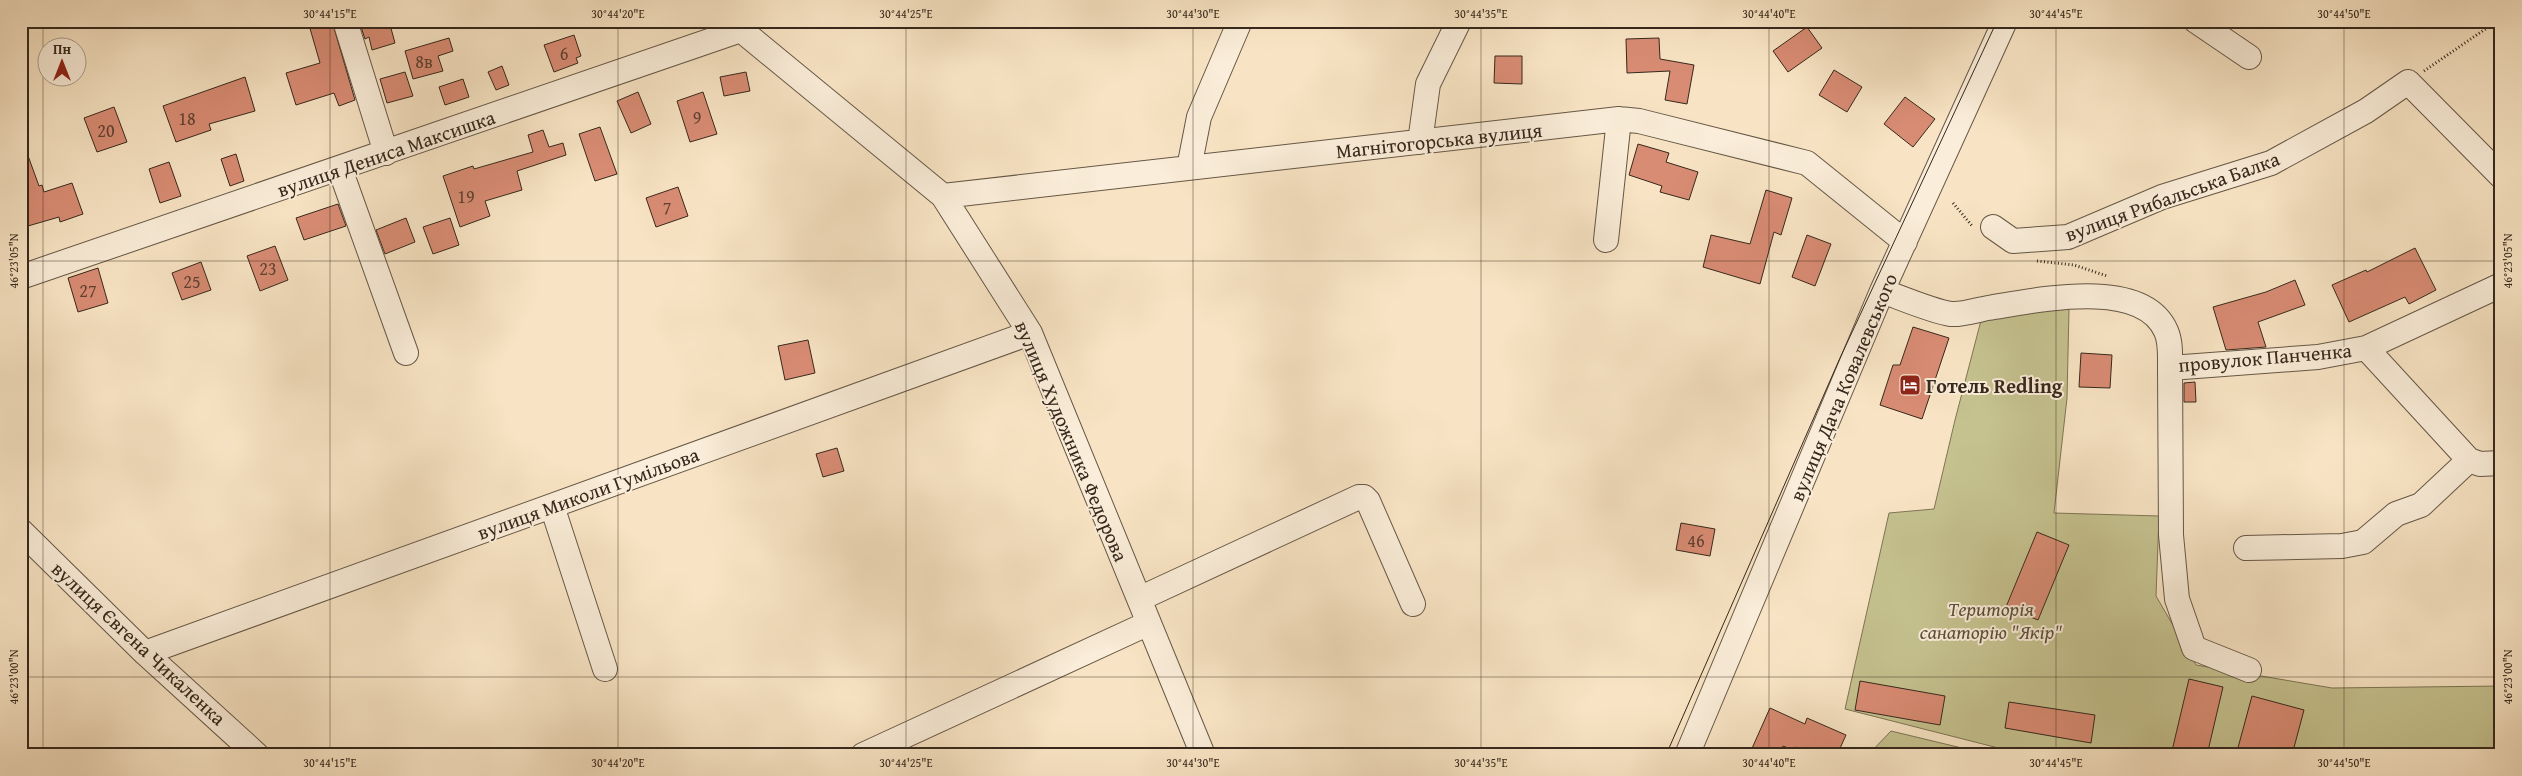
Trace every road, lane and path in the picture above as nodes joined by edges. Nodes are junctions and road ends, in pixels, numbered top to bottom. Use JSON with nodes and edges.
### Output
{"nodes":[{"id":1,"x":345,"y":21,"type":"edge"},
{"id":2,"x":1240,"y":21,"type":"edge"},
{"id":3,"x":1459,"y":21,"type":"edge"},
{"id":4,"x":2005,"y":21,"type":"edge"},
{"id":5,"x":2196,"y":21,"type":"edge"},
{"id":6,"x":2497,"y":21,"type":"edge"},
{"id":7,"x":741,"y":24,"type":"edge"},
{"id":8,"x":2249,"y":57,"type":"dead end"},
{"id":9,"x":2408,"y":82,"type":"junction"},
{"id":10,"x":1619,"y":119,"type":"junction"},
{"id":11,"x":1420,"y":142,"type":"junction"},
{"id":12,"x":386,"y":153,"type":"junction"},
{"id":13,"x":1189,"y":168,"type":"junction"},
{"id":14,"x":340,"y":169,"type":"junction"},
{"id":15,"x":2501,"y":176,"type":"edge"},
{"id":16,"x":942,"y":196,"type":"junction"},
{"id":17,"x":1953,"y":203,"type":"dead end"},
{"id":18,"x":1984,"y":229,"type":"joint"},
{"id":19,"x":1606,"y":240,"type":"dead end"},
{"id":20,"x":1905,"y":242,"type":"junction"},
{"id":21,"x":2029,"y":260,"type":"dead end"},
{"id":22,"x":21,"y":276,"type":"edge"},
{"id":23,"x":2109,"y":276,"type":"dead end"},
{"id":24,"x":2501,"y":285,"type":"edge"},
{"id":25,"x":1882,"y":292,"type":"junction"},
{"id":26,"x":1030,"y":333,"type":"junction"},
{"id":27,"x":2366,"y":348,"type":"junction"},
{"id":28,"x":406,"y":353,"type":"dead end"},
{"id":29,"x":2170,"y":368,"type":"junction"},
{"id":30,"x":2469,"y":460,"type":"junction"},
{"id":31,"x":2501,"y":463,"type":"edge"},
{"id":32,"x":552,"y":506,"type":"junction"},
{"id":33,"x":21,"y":531,"type":"edge"},
{"id":34,"x":2246,"y":548,"type":"dead end"},
{"id":35,"x":1139,"y":599,"type":"junction"},
{"id":36,"x":1413,"y":604,"type":"dead end"},
{"id":37,"x":1149,"y":622,"type":"junction"},
{"id":38,"x":146,"y":653,"type":"junction"},
{"id":39,"x":605,"y":669,"type":"dead end"},
{"id":40,"x":2250,"y":670,"type":"dead end"},
{"id":41,"x":257,"y":755,"type":"edge"},
{"id":42,"x":863,"y":755,"type":"edge"},
{"id":43,"x":1204,"y":755,"type":"edge"},
{"id":44,"x":1687,"y":755,"type":"edge"}],
"edges":[{"from":1,"to":12,"type":"street"},
{"from":2,"to":13,"type":"street"},
{"from":3,"to":11,"type":"street"},
{"from":4,"to":20,"type":"street","name":"вулиця Дача Ковалевського"},
{"from":5,"to":8,"type":"street"},
{"from":6,"to":9,"type":"path"},
{"from":7,"to":12,"type":"street","name":"вулиця Дениса Максишка"},
{"from":7,"to":16,"type":"street","name":"вулиця Художника Федорова"},
{"from":9,"to":15,"type":"street"},
{"from":9,"to":18,"type":"street","name":"вулиця Рибальська Балка"},
{"from":10,"to":11,"type":"street","name":"Магнітогорська вулиця"},
{"from":10,"to":19,"type":"street"},
{"from":10,"to":20,"type":"street","name":"Магнітогорська вулиця"},
{"from":11,"to":13,"type":"street","name":"Магнітогорська вулиця"},
{"from":12,"to":14,"type":"street","name":"вулиця Дениса Максишка"},
{"from":13,"to":16,"type":"street","name":"Магнітогорська вулиця"},
{"from":14,"to":22,"type":"street","name":"вулиця Дениса Максишка"},
{"from":14,"to":28,"type":"street"},
{"from":16,"to":26,"type":"street","name":"вулиця Художника Федорова"},
{"from":17,"to":18,"type":"path"},
{"from":20,"to":25,"type":"street","name":"вулиця Дача Ковалевського"},
{"from":21,"to":23,"type":"path"},
{"from":24,"to":27,"type":"street","name":"провулок Панченка"},
{"from":25,"to":29,"type":"street","name":"провулок Панченка"},
{"from":25,"to":44,"type":"street","name":"вулиця Дача Ковалевського"},
{"from":26,"to":32,"type":"street","name":"вулиця Миколи Гумільова"},
{"from":26,"to":35,"type":"street","name":"вулиця Художника Федорова"},
{"from":27,"to":29,"type":"street","name":"провулок Панченка"},
{"from":27,"to":30,"type":"street"},
{"from":29,"to":40,"type":"street"},
{"from":30,"to":31,"type":"street"},
{"from":30,"to":34,"type":"street"},
{"from":32,"to":38,"type":"street","name":"вулиця Миколи Гумільова"},
{"from":32,"to":39,"type":"street"},
{"from":33,"to":38,"type":"street","name":"вулиця Євгена Чикаленка"},
{"from":35,"to":36,"type":"street"},
{"from":35,"to":37,"type":"street","name":"вулиця Художника Федорова"},
{"from":37,"to":42,"type":"street"},
{"from":37,"to":43,"type":"street","name":"вулиця Художника Федорова"},
{"from":38,"to":41,"type":"street","name":"вулиця Євгена Чикаленка"}]}
